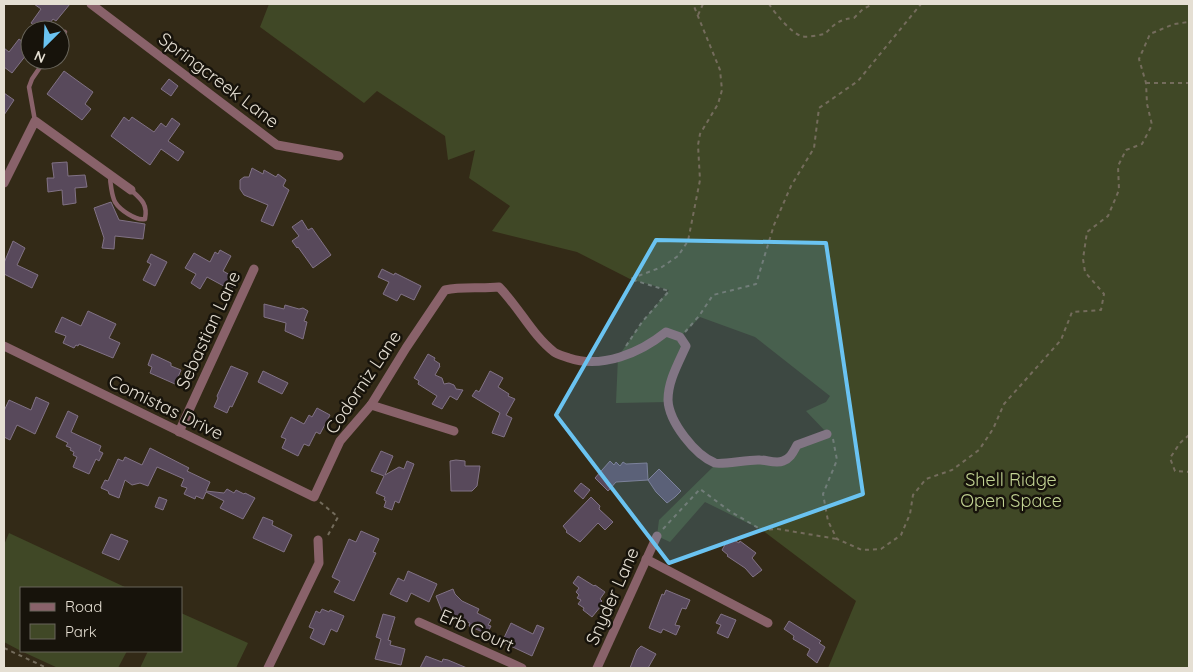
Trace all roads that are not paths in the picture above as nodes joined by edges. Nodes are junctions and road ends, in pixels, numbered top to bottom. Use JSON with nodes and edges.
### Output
{"nodes":[{"id":1,"x":91,"y":4,"type":"edge"},
{"id":2,"x":38,"y":70,"type":"edge"},
{"id":3,"x":35,"y":121,"type":"junction"},
{"id":4,"x":339,"y":156,"type":"dead end"},
{"id":5,"x":110,"y":174,"type":"junction"},
{"id":6,"x":4,"y":184,"type":"edge"},
{"id":7,"x":132,"y":190,"type":"joint"},
{"id":8,"x":254,"y":268,"type":"dead end"},
{"id":9,"x":4,"y":346,"type":"edge"},
{"id":10,"x":371,"y":405,"type":"junction"},
{"id":11,"x":454,"y":431,"type":"dead end"},
{"id":12,"x":179,"y":432,"type":"junction"},
{"id":13,"x":827,"y":434,"type":"road end"},
{"id":14,"x":314,"y":497,"type":"joint"},
{"id":15,"x":656,"y":536,"type":"road end"},
{"id":16,"x":318,"y":540,"type":"road end"},
{"id":17,"x":646,"y":559,"type":"junction"},
{"id":18,"x":419,"y":622,"type":"dead end"},
{"id":19,"x":768,"y":623,"type":"dead end"},
{"id":20,"x":268,"y":668,"type":"edge"},
{"id":21,"x":522,"y":668,"type":"edge"},
{"id":22,"x":597,"y":668,"type":"edge"}],
"edges":[{"from":1,"to":4,"type":"street","name":"Springcreek Lane"},
{"from":2,"to":3,"type":"lane"},
{"from":3,"to":5,"type":"street"},
{"from":3,"to":6,"type":"street"},
{"from":5,"to":7,"type":"street"},
{"from":5,"to":7,"type":"lane"},
{"from":8,"to":12,"type":"street","name":"Sebastian Lane"},
{"from":9,"to":12,"type":"street","name":"Comistas Drive"},
{"from":10,"to":11,"type":"street"},
{"from":10,"to":13,"type":"street","name":"Codorniz Lane"},
{"from":10,"to":14,"type":"street","name":"Codorniz Lane"},
{"from":12,"to":14,"type":"street","name":"Comistas Drive"},
{"from":15,"to":17,"type":"street","name":"Snyder Lane"},
{"from":16,"to":20,"type":"street"},
{"from":17,"to":19,"type":"street"},
{"from":17,"to":22,"type":"street","name":"Snyder Lane"},
{"from":18,"to":21,"type":"street","name":"Erb Court"}]}
